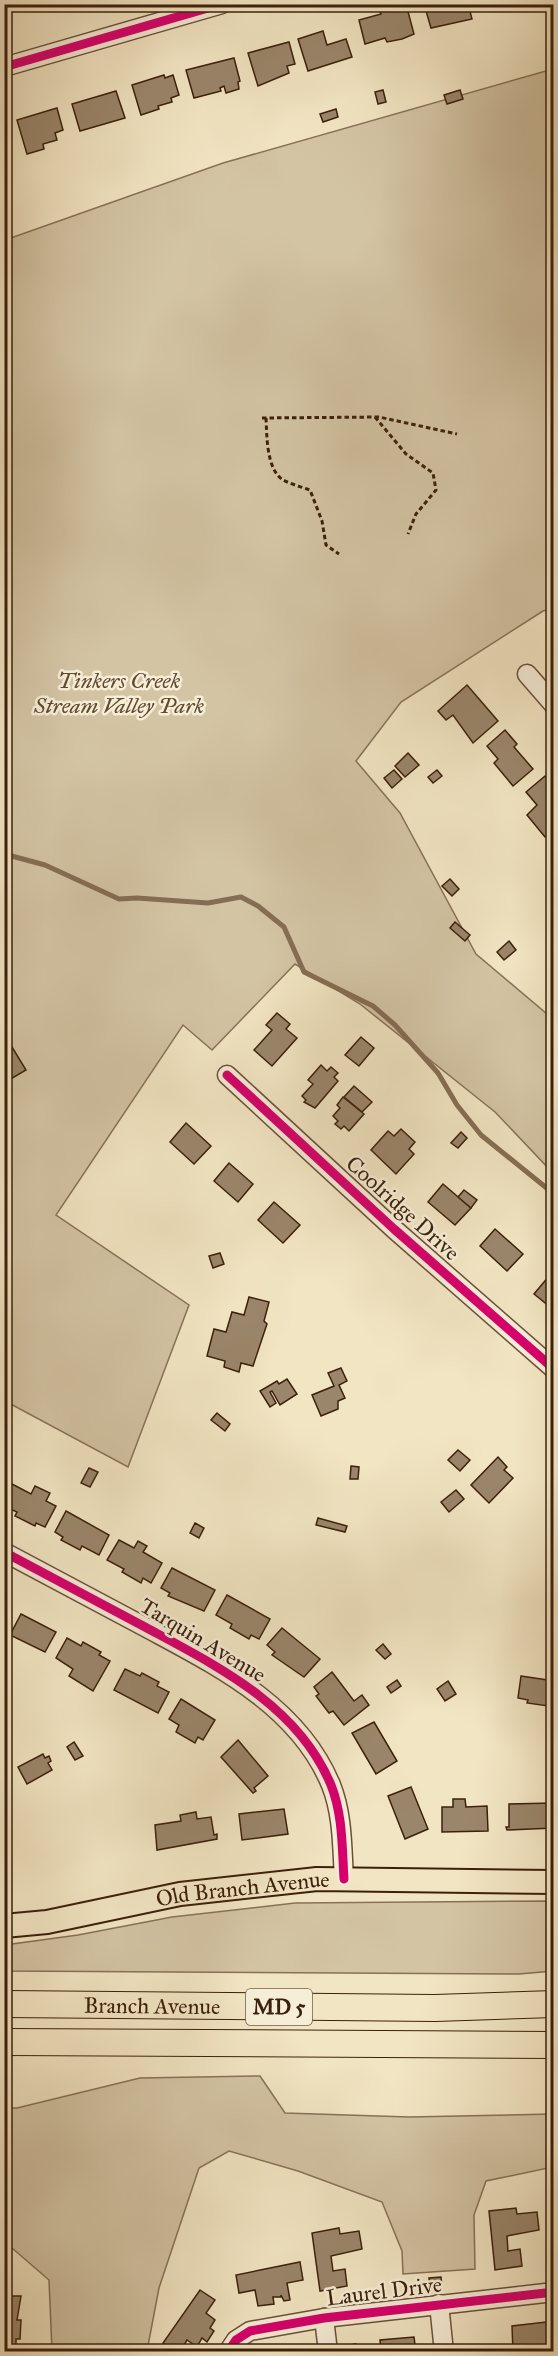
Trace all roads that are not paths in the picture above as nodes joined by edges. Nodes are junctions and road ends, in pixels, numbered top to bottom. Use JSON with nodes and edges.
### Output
{"nodes":[{"id":1,"x":222,"y":4,"type":"edge"},
{"id":2,"x":4,"y":66,"type":"edge"},
{"id":3,"x":527,"y":674,"type":"dead end"},
{"id":4,"x":554,"y":705,"type":"edge"},
{"id":5,"x":227,"y":1075,"type":"dead end"},
{"id":6,"x":554,"y":1369,"type":"edge"},
{"id":7,"x":4,"y":1552,"type":"edge"},
{"id":8,"x":344,"y":1879,"type":"junction"},
{"id":9,"x":554,"y":1882,"type":"edge"},
{"id":10,"x":4,"y":1926,"type":"edge"},
{"id":11,"x":4,"y":2004,"type":"edge"},
{"id":12,"x":554,"y":2004,"type":"edge"},
{"id":13,"x":4,"y":2042,"type":"edge"},
{"id":14,"x":554,"y":2045,"type":"edge"},
{"id":15,"x":554,"y":2292,"type":"edge"},
{"id":16,"x":439,"y":2304,"type":"junction"},
{"id":17,"x":324,"y":2318,"type":"junction"},
{"id":18,"x":228,"y":2352,"type":"edge"},
{"id":19,"x":328,"y":2352,"type":"edge"},
{"id":20,"x":444,"y":2352,"type":"edge"}],
"edges":[{"from":1,"to":2,"type":"street"},
{"from":3,"to":4,"type":"street"},
{"from":5,"to":6,"type":"street","name":"Coolridge Drive"},
{"from":7,"to":8,"type":"street","name":"Tarquin Avenue"},
{"from":8,"to":9,"type":"main road","name":"Old Branch Avenue"},
{"from":8,"to":10,"type":"main road","name":"Old Branch Avenue"},
{"from":11,"to":12,"type":"highway","name":"Branch Avenue","number":"MD 5"},
{"from":13,"to":14,"type":"highway","name":"Branch Avenue","number":"MD 5"},
{"from":15,"to":16,"type":"street","name":"Laurel Drive"},
{"from":16,"to":17,"type":"street","name":"Laurel Drive"},
{"from":16,"to":20,"type":"street"},
{"from":17,"to":18,"type":"street","name":"Laurel Drive"},
{"from":17,"to":19,"type":"street"}]}
